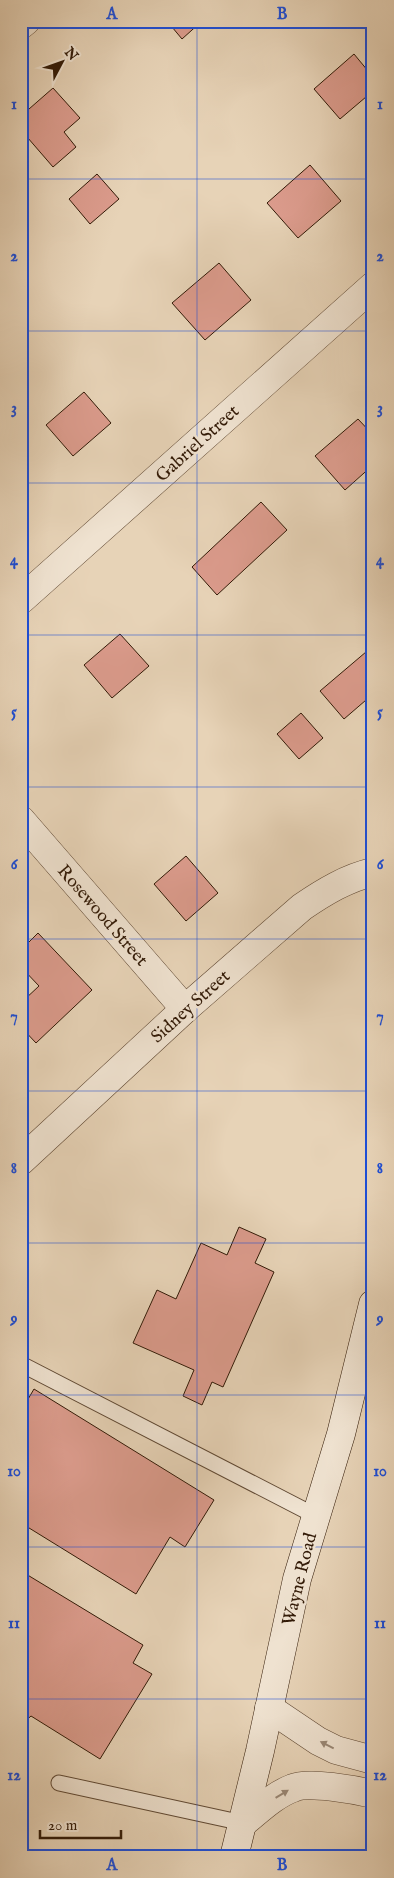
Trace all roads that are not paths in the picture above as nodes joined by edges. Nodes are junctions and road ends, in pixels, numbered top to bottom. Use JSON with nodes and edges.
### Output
{"nodes":[{"id":1,"x":26,"y":21,"type":"edge"},
{"id":2,"x":21,"y":25,"type":"edge"},
{"id":3,"x":373,"y":286,"type":"edge"},
{"id":4,"x":21,"y":600,"type":"edge"},
{"id":5,"x":21,"y":820,"type":"edge"},
{"id":6,"x":373,"y":872,"type":"edge"},
{"id":7,"x":185,"y":1010,"type":"junction"},
{"id":8,"x":21,"y":1161,"type":"edge"},
{"id":9,"x":373,"y":1304,"type":"edge"},
{"id":10,"x":21,"y":1364,"type":"edge"},
{"id":11,"x":316,"y":1516,"type":"junction"},
{"id":12,"x":270,"y":1708,"type":"junction"},
{"id":13,"x":373,"y":1760,"type":"edge"},
{"id":14,"x":59,"y":1783,"type":"dead end"},
{"id":15,"x":373,"y":1794,"type":"edge"},
{"id":16,"x":243,"y":1823,"type":"junction"},
{"id":17,"x":234,"y":1857,"type":"edge"}],
"edges":[{"from":1,"to":2,"type":"street"},
{"from":3,"to":4,"type":"street","name":"Gabriel Street"},
{"from":5,"to":7,"type":"street","name":"Rosewood Street"},
{"from":6,"to":7,"type":"street","name":"Sidney Street"},
{"from":7,"to":8,"type":"street","name":"Sidney Street"},
{"from":9,"to":11,"type":"street","name":"Wayne Road"},
{"from":10,"to":11,"type":"lane"},
{"from":11,"to":12,"type":"street","name":"Wayne Road"},
{"from":13,"to":12,"type":"street","one_way":true},
{"from":12,"to":16,"type":"street","name":"Wayne Road"},
{"from":14,"to":16,"type":"lane"},
{"from":16,"to":15,"type":"street","one_way":true},
{"from":16,"to":17,"type":"street","name":"Wayne Road"}]}
